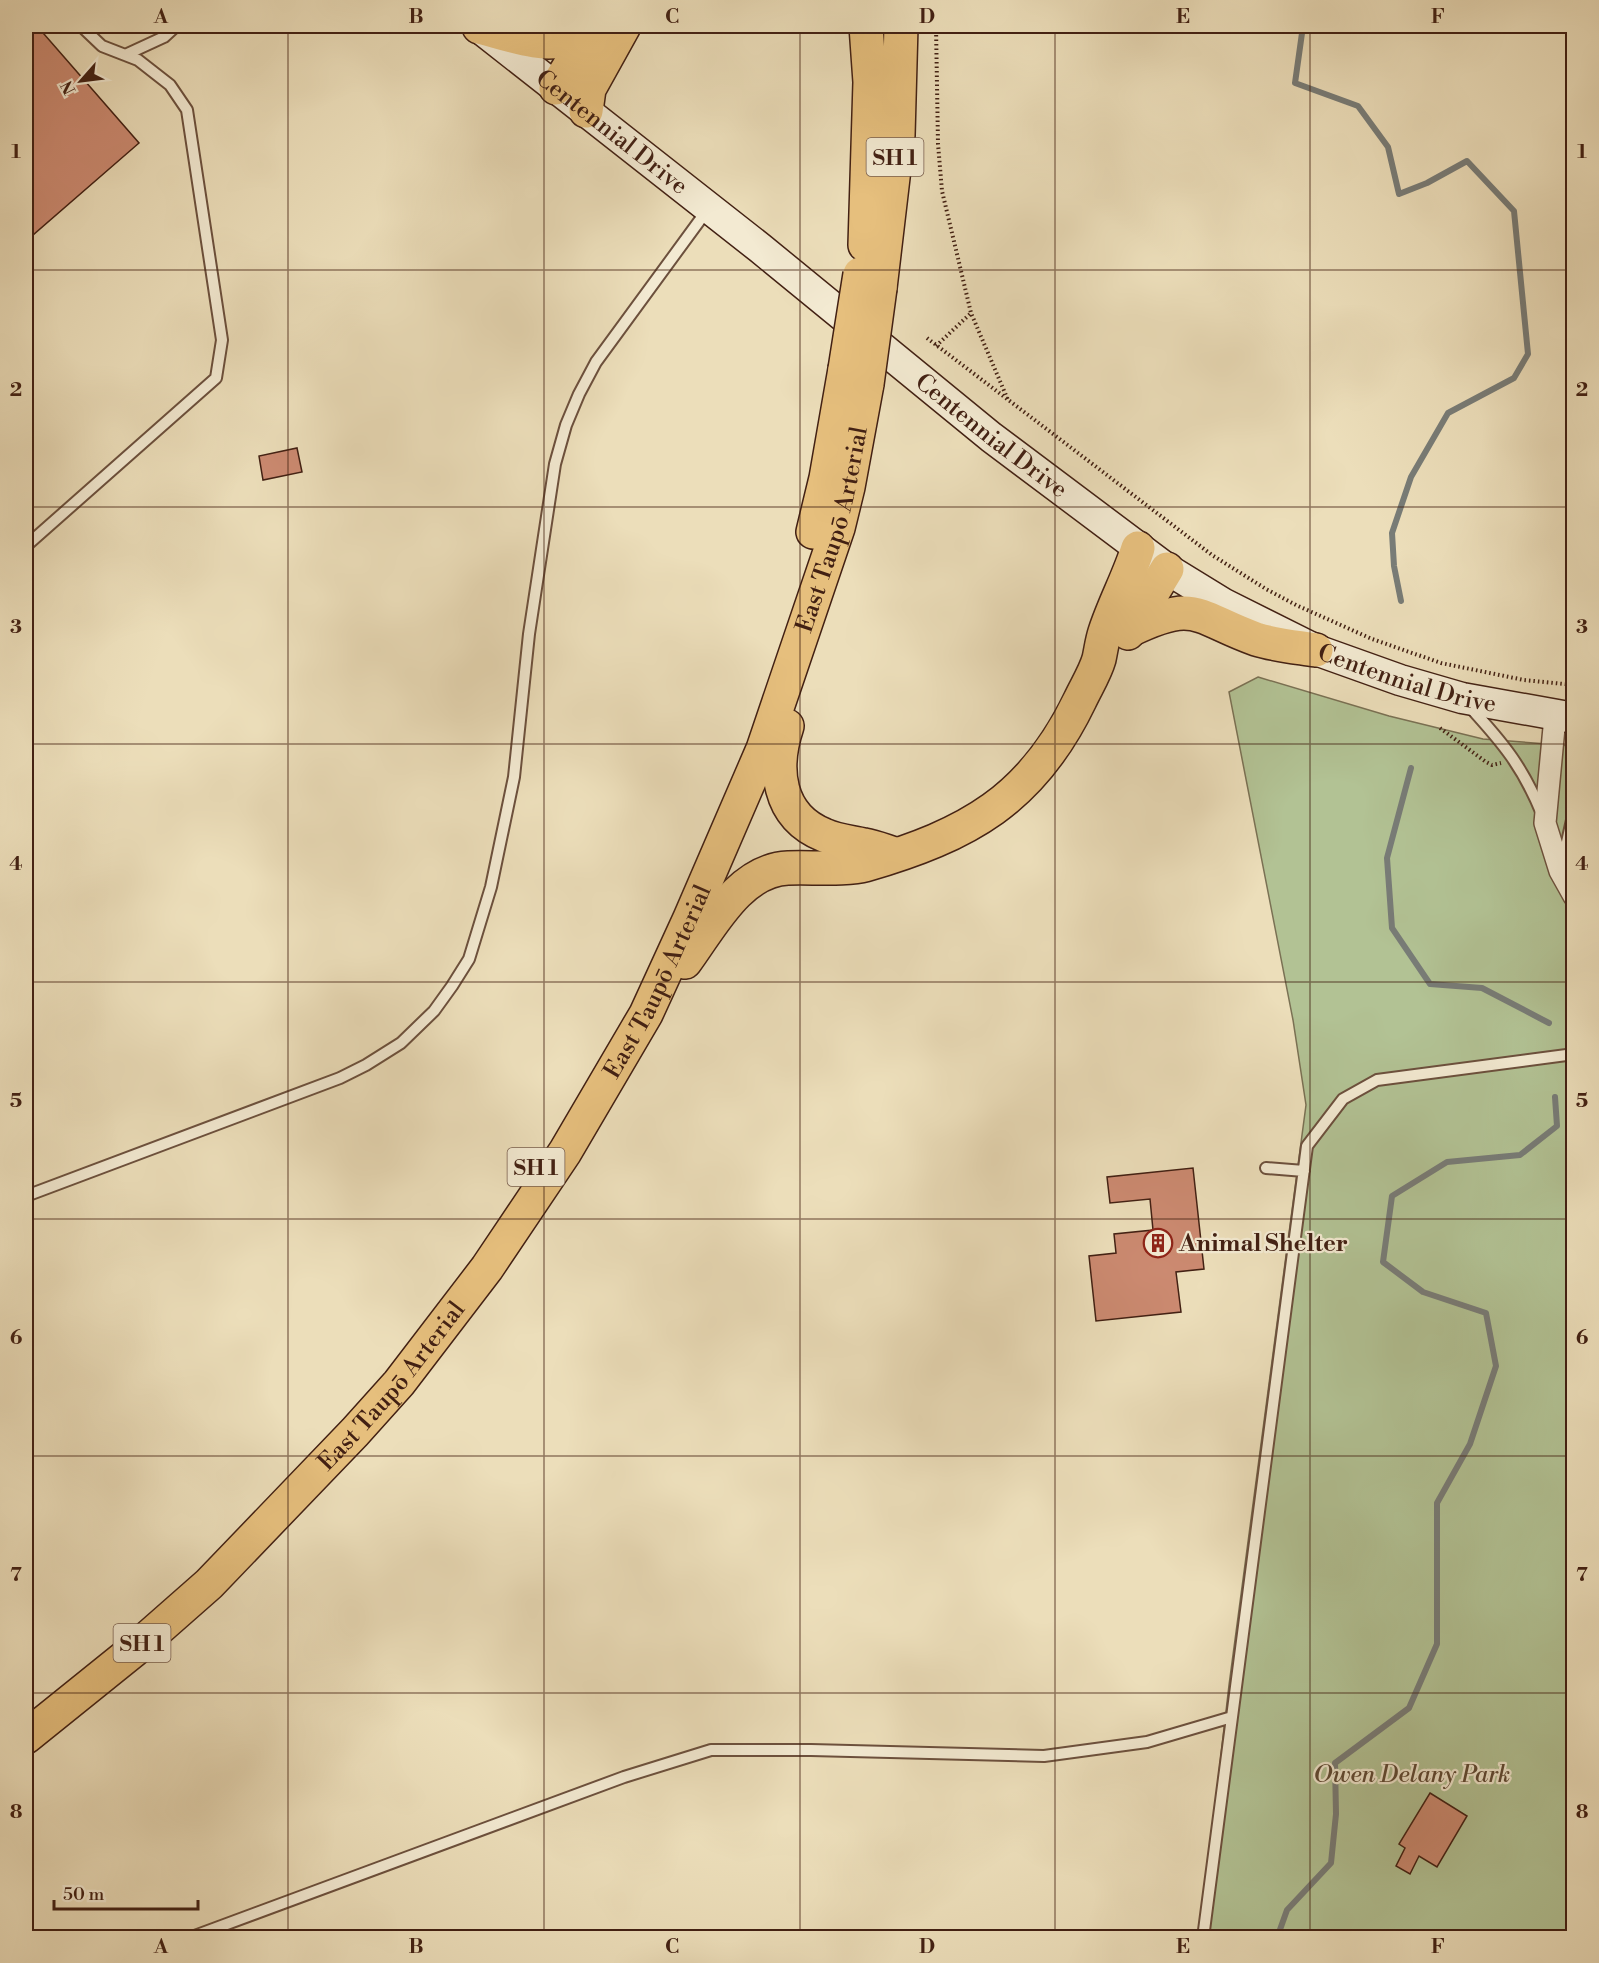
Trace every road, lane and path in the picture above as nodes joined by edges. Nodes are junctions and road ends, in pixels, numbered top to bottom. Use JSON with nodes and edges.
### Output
{"nodes":[{"id":1,"x":81,"y":26,"type":"edge"},
{"id":2,"x":176,"y":26,"type":"edge"},
{"id":3,"x":478,"y":26,"type":"edge"},
{"id":4,"x":603,"y":26,"type":"edge"},
{"id":5,"x":866,"y":26,"type":"edge"},
{"id":6,"x":879,"y":26,"type":"edge"},
{"id":7,"x":901,"y":26,"type":"edge"},
{"id":8,"x":936,"y":26,"type":"edge"},
{"id":9,"x":125,"y":55,"type":"junction"},
{"id":10,"x":556,"y":88,"type":"junction"},
{"id":11,"x":586,"y":111,"type":"junction"},
{"id":12,"x":708,"y":209,"type":"junction"},
{"id":13,"x":869,"y":269,"type":"junction"},
{"id":14,"x":971,"y":313,"type":"junction"},
{"id":15,"x":927,"y":338,"type":"dead end"},
{"id":16,"x":936,"y":346,"type":"junction"},
{"id":17,"x":856,"y":377,"type":"junction"},
{"id":18,"x":1009,"y":401,"type":"junction"},
{"id":19,"x":838,"y":528,"type":"junction"},
{"id":20,"x":26,"y":546,"type":"edge"},
{"id":21,"x":1138,"y":548,"type":"junction"},
{"id":22,"x":1167,"y":569,"type":"junction"},
{"id":23,"x":1130,"y":630,"type":"junction"},
{"id":24,"x":1316,"y":650,"type":"junction"},
{"id":25,"x":1098,"y":660,"type":"junction"},
{"id":26,"x":1574,"y":685,"type":"edge"},
{"id":27,"x":1462,"y":698,"type":"junction"},
{"id":28,"x":1564,"y":718,"type":"edge"},
{"id":29,"x":1440,"y":728,"type":"dead end"},
{"id":30,"x":1508,"y":759,"type":"dead end"},
{"id":31,"x":1574,"y":811,"type":"edge"},
{"id":32,"x":1545,"y":823,"type":"junction"},
{"id":33,"x":895,"y":854,"type":"junction"},
{"id":34,"x":1572,"y":895,"type":"edge"},
{"id":35,"x":646,"y":1014,"type":"junction"},
{"id":36,"x":1574,"y":1054,"type":"edge"},
{"id":37,"x":1266,"y":1168,"type":"dead end"},
{"id":38,"x":1304,"y":1171,"type":"junction"},
{"id":39,"x":26,"y":1196,"type":"edge"},
{"id":40,"x":26,"y":1712,"type":"edge"},
{"id":41,"x":1232,"y":1717,"type":"junction"},
{"id":42,"x":26,"y":1737,"type":"edge"},
{"id":43,"x":189,"y":1938,"type":"edge"},
{"id":44,"x":1203,"y":1938,"type":"edge"}],
"edges":[{"from":1,"to":9,"type":"lane"},
{"from":2,"to":9,"type":"lane"},
{"from":3,"to":4,"type":"highway"},
{"from":3,"to":10,"type":"main road","name":"Centennial Drive"},
{"from":4,"to":10,"type":"highway"},
{"from":4,"to":11,"type":"highway"},
{"from":5,"to":13,"type":"highway"},
{"from":6,"to":13,"type":"highway","name":"East Taupō Arterial","number":"SH 1"},
{"from":7,"to":13,"type":"highway","name":"East Taupō Arterial","number":"SH 1"},
{"from":8,"to":14,"type":"path"},
{"from":9,"to":20,"type":"lane"},
{"from":10,"to":11,"type":"main road","name":"Centennial Drive"},
{"from":11,"to":12,"type":"main road","name":"Centennial Drive"},
{"from":12,"to":21,"type":"main road","name":"Centennial Drive"},
{"from":12,"to":39,"type":"lane"},
{"from":13,"to":17,"type":"highway","name":"East Taupō Arterial","number":"SH 1","bridge":true},
{"from":14,"to":16,"type":"path"},
{"from":14,"to":18,"type":"path"},
{"from":15,"to":16,"type":"path"},
{"from":16,"to":18,"type":"path"},
{"from":17,"to":19,"type":"highway","name":"East Taupō Arterial","number":"SH 1"},
{"from":17,"to":40,"type":"highway","name":"East Taupō Arterial","number":"SH 1"},
{"from":18,"to":26,"type":"path"},
{"from":19,"to":33,"type":"highway"},
{"from":19,"to":35,"type":"highway","name":"East Taupō Arterial","number":"SH 1"},
{"from":21,"to":22,"type":"main road","name":"Centennial Drive"},
{"from":21,"to":25,"type":"highway"},
{"from":22,"to":23,"type":"highway"},
{"from":22,"to":24,"type":"main road","name":"Centennial Drive"},
{"from":23,"to":24,"type":"highway"},
{"from":23,"to":25,"type":"highway"},
{"from":24,"to":27,"type":"main road","name":"Centennial Drive"},
{"from":25,"to":33,"type":"highway"},
{"from":27,"to":28,"type":"main road","name":"Centennial Drive"},
{"from":27,"to":32,"type":"lane"},
{"from":28,"to":32,"type":"street"},
{"from":29,"to":30,"type":"path"},
{"from":31,"to":34,"type":"lane"},
{"from":32,"to":34,"type":"street"},
{"from":33,"to":35,"type":"highway"},
{"from":35,"to":42,"type":"highway","name":"East Taupō Arterial","number":"SH 1"},
{"from":36,"to":38,"type":"lane"},
{"from":37,"to":38,"type":"lane"},
{"from":38,"to":41,"type":"lane"},
{"from":41,"to":43,"type":"lane"},
{"from":41,"to":44,"type":"lane"}]}
